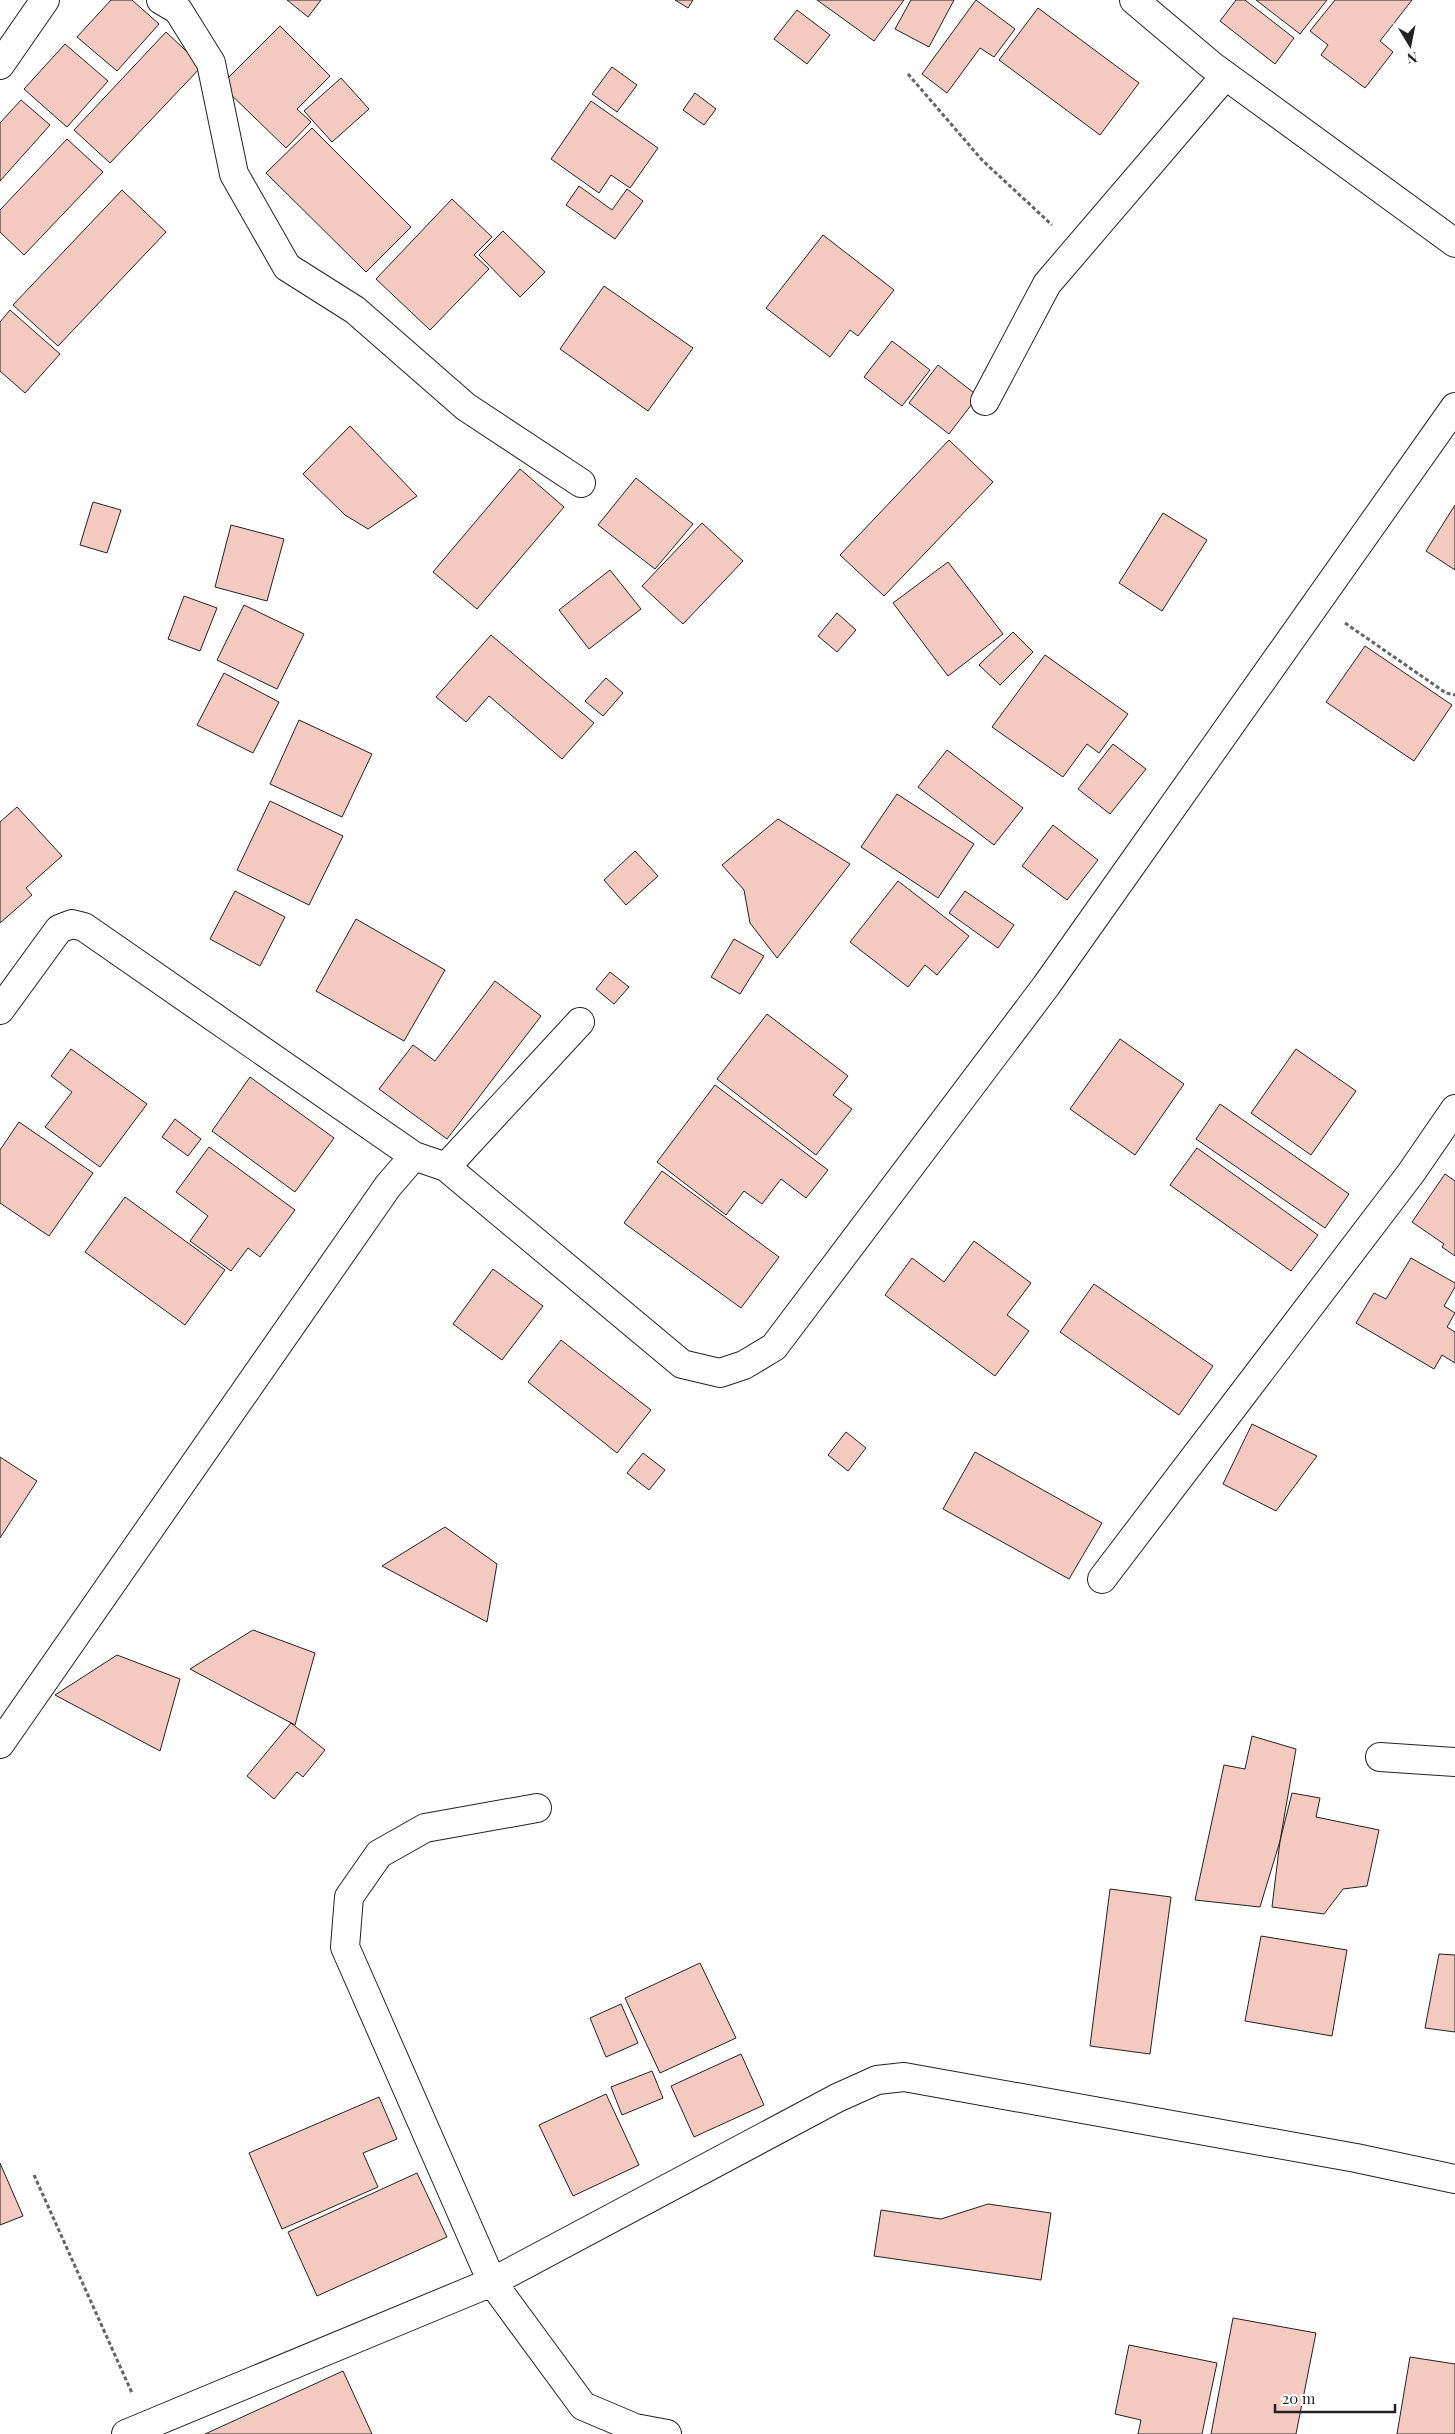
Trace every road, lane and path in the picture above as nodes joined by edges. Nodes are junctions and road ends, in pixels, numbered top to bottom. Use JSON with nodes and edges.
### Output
{"nodes":[{"id":1,"x":45,"y":0,"type":"edge"},
{"id":2,"x":161,"y":0,"type":"edge"},
{"id":3,"x":1134,"y":0,"type":"edge"},
{"id":4,"x":0,"y":65,"type":"edge"},
{"id":5,"x":908,"y":74,"type":"dead end"},
{"id":6,"x":1225,"y":76,"type":"junction"},
{"id":7,"x":1455,"y":243,"type":"edge"},
{"id":8,"x":1076,"y":248,"type":"junction"},
{"id":9,"x":986,"y":401,"type":"dead end"},
{"id":10,"x":1455,"y":407,"type":"edge"},
{"id":11,"x":581,"y":483,"type":"dead end"},
{"id":12,"x":1318,"y":604,"type":"junction"},
{"id":13,"x":1455,"y":695,"type":"edge"},
{"id":14,"x":0,"y":1010,"type":"edge"},
{"id":15,"x":580,"y":1022,"type":"dead end"},
{"id":16,"x":1455,"y":1109,"type":"edge"},
{"id":17,"x":414,"y":1156,"type":"junction"},
{"id":18,"x":446,"y":1167,"type":"junction"},
{"id":19,"x":1102,"y":1579,"type":"dead end"},
{"id":20,"x":0,"y":1744,"type":"edge"},
{"id":21,"x":1380,"y":1757,"type":"dead end"},
{"id":22,"x":1455,"y":1762,"type":"edge"},
{"id":23,"x":537,"y":1808,"type":"dead end"},
{"id":24,"x":34,"y":2176,"type":"dead end"},
{"id":25,"x":1455,"y":2178,"type":"edge"},
{"id":26,"x":492,"y":2282,"type":"junction"},
{"id":27,"x":141,"y":2431,"type":"edge"},
{"id":28,"x":667,"y":2434,"type":"edge"}],
"edges":[{"from":1,"to":4,"type":"street"},
{"from":2,"to":11,"type":"street"},
{"from":3,"to":6,"type":"street"},
{"from":5,"to":8,"type":"path"},
{"from":6,"to":7,"type":"street"},
{"from":6,"to":8,"type":"street"},
{"from":8,"to":9,"type":"street"},
{"from":10,"to":12,"type":"street"},
{"from":12,"to":13,"type":"path"},
{"from":12,"to":18,"type":"street"},
{"from":14,"to":17,"type":"street"},
{"from":15,"to":18,"type":"street"},
{"from":16,"to":19,"type":"street"},
{"from":17,"to":18,"type":"street"},
{"from":17,"to":20,"type":"street"},
{"from":21,"to":22,"type":"street"},
{"from":23,"to":26,"type":"street"},
{"from":24,"to":27,"type":"path"},
{"from":25,"to":26,"type":"street"},
{"from":26,"to":27,"type":"street"},
{"from":26,"to":28,"type":"street"}]}
